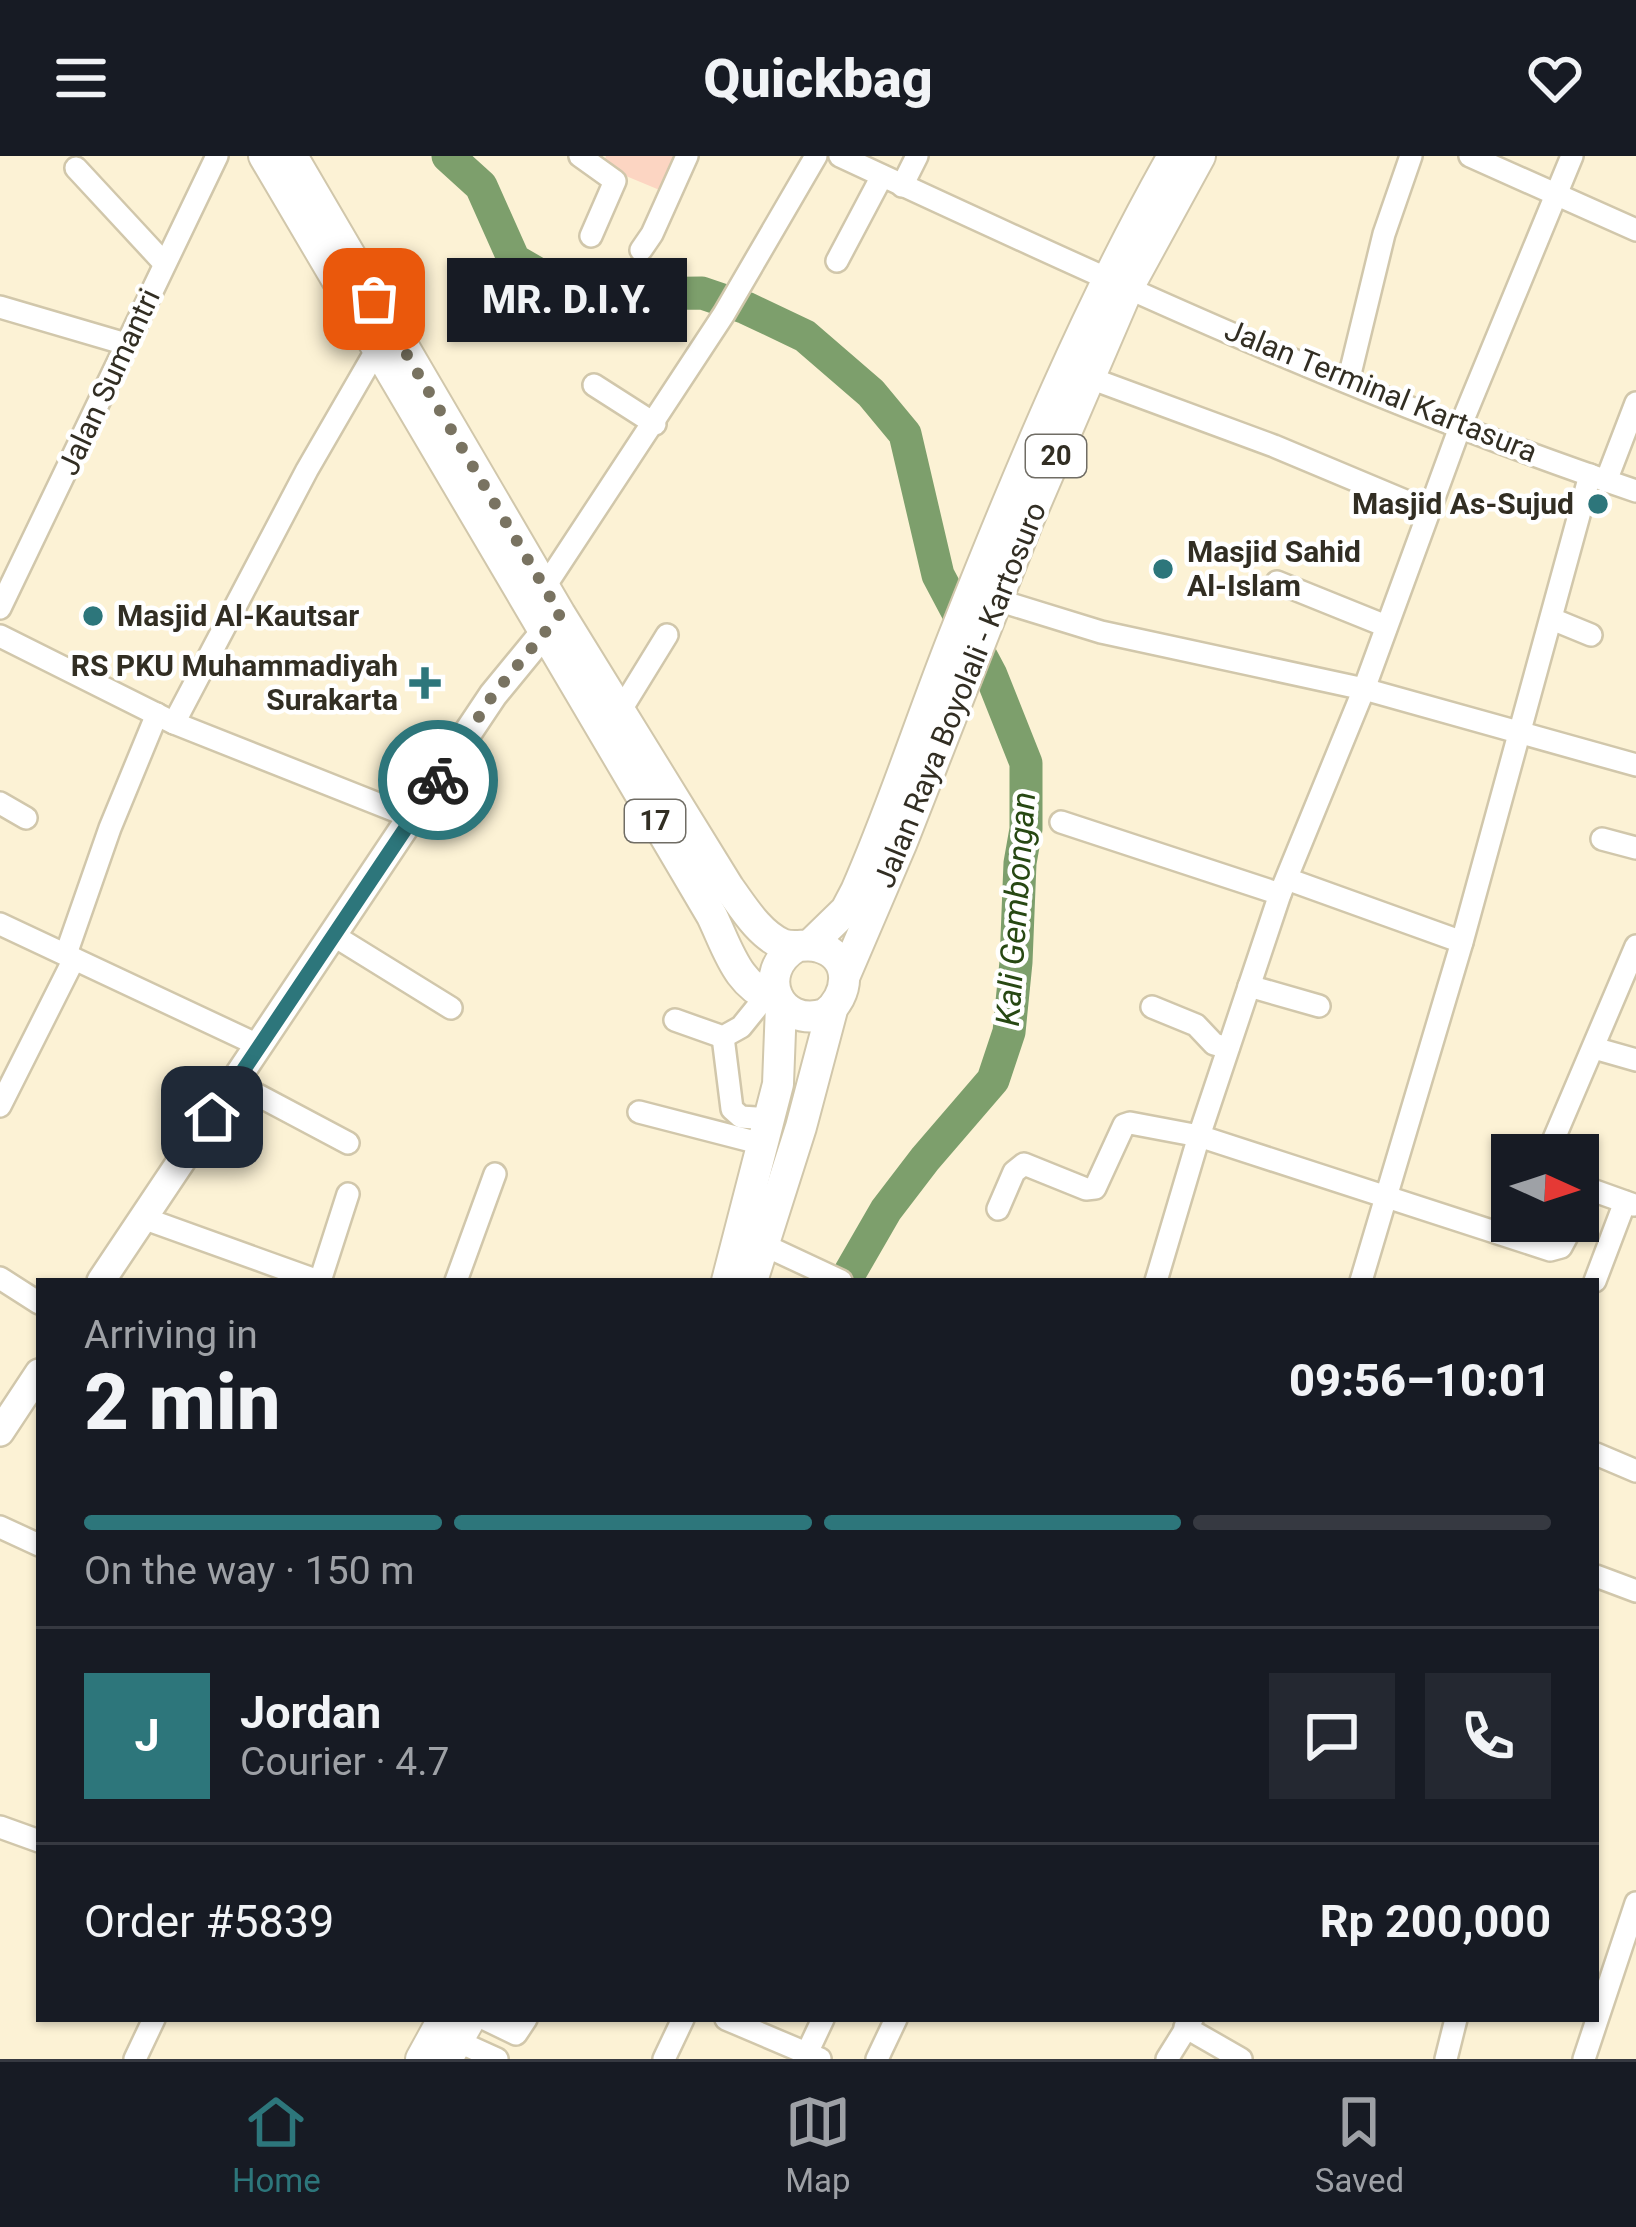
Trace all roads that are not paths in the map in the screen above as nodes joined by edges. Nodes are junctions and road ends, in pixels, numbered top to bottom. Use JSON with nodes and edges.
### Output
{"nodes":[{"id":1,"x":217,"y":156,"type":"edge"},
{"id":2,"x":264,"y":156,"type":"edge"},
{"id":3,"x":292,"y":156,"type":"edge"},
{"id":4,"x":580,"y":156,"type":"edge"},
{"id":5,"x":687,"y":156,"type":"edge"},
{"id":6,"x":816,"y":156,"type":"edge"},
{"id":7,"x":840,"y":156,"type":"edge"},
{"id":8,"x":917,"y":156,"type":"edge"},
{"id":9,"x":1173,"y":156,"type":"edge"},
{"id":10,"x":1200,"y":156,"type":"edge"},
{"id":11,"x":1412,"y":156,"type":"edge"},
{"id":12,"x":1572,"y":156,"type":"edge"},
{"id":13,"x":1485,"y":159,"type":"edge"},
{"id":14,"x":76,"y":168,"type":"dead end"},
{"id":15,"x":892,"y":181,"type":"junction"},
{"id":16,"x":1556,"y":196,"type":"junction"},
{"id":17,"x":1636,"y":230,"type":"edge"},
{"id":18,"x":591,"y":236,"type":"dead end"},
{"id":19,"x":641,"y":250,"type":"dead end"},
{"id":20,"x":837,"y":261,"type":"dead end"},
{"id":21,"x":164,"y":263,"type":"junction"},
{"id":22,"x":1118,"y":282,"type":"junction"},
{"id":23,"x":0,"y":307,"type":"edge"},
{"id":24,"x":126,"y":344,"type":"junction"},
{"id":25,"x":377,"y":349,"type":"junction"},
{"id":26,"x":1090,"y":378,"type":"junction"},
{"id":27,"x":1348,"y":382,"type":"junction"},
{"id":28,"x":593,"y":385,"type":"dead end"},
{"id":29,"x":1636,"y":404,"type":"edge"},
{"id":30,"x":655,"y":424,"type":"junction"},
{"id":31,"x":1460,"y":427,"type":"junction"},
{"id":32,"x":1598,"y":478,"type":"junction"},
{"id":33,"x":1636,"y":491,"type":"edge"},
{"id":34,"x":1429,"y":511,"type":"junction"},
{"id":35,"x":1276,"y":582,"type":"dead end"},
{"id":36,"x":0,"y":608,"type":"edge"},
{"id":37,"x":544,"y":610,"type":"junction"},
{"id":38,"x":978,"y":611,"type":"junction"},
{"id":39,"x":1552,"y":619,"type":"junction"},
{"id":40,"x":1386,"y":626,"type":"junction"},
{"id":41,"x":667,"y":635,"type":"dead end"},
{"id":42,"x":1592,"y":635,"type":"dead end"},
{"id":43,"x":0,"y":636,"type":"edge"},
{"id":44,"x":1364,"y":689,"type":"junction"},
{"id":45,"x":620,"y":712,"type":"junction"},
{"id":46,"x":165,"y":718,"type":"junction"},
{"id":47,"x":1521,"y":734,"type":"junction"},
{"id":48,"x":1636,"y":766,"type":"edge"},
{"id":49,"x":0,"y":803,"type":"edge"},
{"id":50,"x":411,"y":817,"type":"junction"},
{"id":51,"x":26,"y":818,"type":"dead end"},
{"id":52,"x":1061,"y":822,"type":"dead end"},
{"id":53,"x":1602,"y":839,"type":"dead end"},
{"id":54,"x":1636,"y":848,"type":"edge"},
{"id":55,"x":1283,"y":886,"type":"junction"},
{"id":56,"x":0,"y":924,"type":"edge"},
{"id":57,"x":333,"y":935,"type":"junction"},
{"id":58,"x":1462,"y":942,"type":"junction"},
{"id":59,"x":803,"y":946,"type":"junction"},
{"id":60,"x":1636,"y":946,"type":"edge"},
{"id":61,"x":70,"y":956,"type":"junction"},
{"id":62,"x":845,"y":975,"type":"junction"},
{"id":63,"x":1249,"y":986,"type":"junction"},
{"id":64,"x":775,"y":1000,"type":"junction"},
{"id":65,"x":1319,"y":1006,"type":"dead end"},
{"id":66,"x":1152,"y":1007,"type":"dead end"},
{"id":67,"x":451,"y":1008,"type":"dead end"},
{"id":68,"x":832,"y":1010,"type":"junction"},
{"id":69,"x":675,"y":1020,"type":"dead end"},
{"id":70,"x":723,"y":1037,"type":"junction"},
{"id":71,"x":260,"y":1046,"type":"junction"},
{"id":72,"x":1228,"y":1048,"type":"junction"},
{"id":73,"x":1594,"y":1048,"type":"junction"},
{"id":74,"x":1636,"y":1060,"type":"edge"},
{"id":75,"x":235,"y":1083,"type":"junction"},
{"id":76,"x":0,"y":1106,"type":"edge"},
{"id":77,"x":639,"y":1112,"type":"dead end"},
{"id":78,"x":766,"y":1132,"type":"junction"},
{"id":79,"x":1556,"y":1134,"type":"edge"},
{"id":80,"x":1199,"y":1136,"type":"junction"},
{"id":81,"x":348,"y":1143,"type":"dead end"},
{"id":82,"x":495,"y":1174,"type":"dead end"},
{"id":83,"x":1599,"y":1193,"type":"edge"},
{"id":84,"x":348,"y":1194,"type":"dead end"},
{"id":85,"x":1389,"y":1197,"type":"junction"},
{"id":86,"x":1630,"y":1204,"type":"edge"},
{"id":87,"x":998,"y":1208,"type":"dead end"},
{"id":88,"x":143,"y":1218,"type":"junction"},
{"id":89,"x":1491,"y":1230,"type":"edge"},
{"id":90,"x":1527,"y":1242,"type":"edge"},
{"id":91,"x":1564,"y":1242,"type":"edge"},
{"id":92,"x":764,"y":1245,"type":"junction"},
{"id":93,"x":0,"y":1278,"type":"edge"},
{"id":94,"x":103,"y":1278,"type":"edge"},
{"id":95,"x":311,"y":1278,"type":"edge"},
{"id":96,"x":320,"y":1278,"type":"edge"},
{"id":97,"x":457,"y":1278,"type":"edge"},
{"id":98,"x":728,"y":1278,"type":"edge"},
{"id":99,"x":753,"y":1278,"type":"edge"},
{"id":100,"x":835,"y":1278,"type":"edge"},
{"id":101,"x":1157,"y":1278,"type":"edge"},
{"id":102,"x":1362,"y":1278,"type":"edge"},
{"id":103,"x":1595,"y":1278,"type":"edge"},
{"id":104,"x":36,"y":1301,"type":"edge"},
{"id":105,"x":36,"y":1378,"type":"edge"},
{"id":106,"x":0,"y":1432,"type":"edge"},
{"id":107,"x":1599,"y":1455,"type":"edge"},
{"id":108,"x":1636,"y":1471,"type":"edge"},
{"id":109,"x":0,"y":1527,"type":"edge"},
{"id":110,"x":36,"y":1544,"type":"edge"},
{"id":111,"x":1599,"y":1577,"type":"edge"},
{"id":112,"x":1636,"y":1591,"type":"edge"},
{"id":113,"x":0,"y":1827,"type":"edge"},
{"id":114,"x":36,"y":1840,"type":"edge"},
{"id":115,"x":1636,"y":1903,"type":"edge"},
{"id":116,"x":1599,"y":2014,"type":"edge"},
{"id":117,"x":153,"y":2022,"type":"edge"},
{"id":118,"x":492,"y":2022,"type":"edge"},
{"id":119,"x":524,"y":2022,"type":"edge"},
{"id":120,"x":682,"y":2022,"type":"edge"},
{"id":121,"x":733,"y":2022,"type":"edge"},
{"id":122,"x":822,"y":2022,"type":"edge"},
{"id":123,"x":895,"y":2022,"type":"edge"},
{"id":124,"x":1455,"y":2022,"type":"edge"},
{"id":125,"x":1596,"y":2022,"type":"edge"},
{"id":126,"x":1188,"y":2023,"type":"edge"},
{"id":127,"x":454,"y":2034,"type":"edge"},
{"id":128,"x":814,"y":2056,"type":"edge"},
{"id":129,"x":135,"y":2059,"type":"edge"},
{"id":130,"x":421,"y":2059,"type":"edge"},
{"id":131,"x":497,"y":2059,"type":"edge"},
{"id":132,"x":664,"y":2059,"type":"edge"},
{"id":133,"x":877,"y":2059,"type":"edge"},
{"id":134,"x":1167,"y":2059,"type":"edge"},
{"id":135,"x":1241,"y":2059,"type":"edge"},
{"id":136,"x":1446,"y":2059,"type":"edge"},
{"id":137,"x":1584,"y":2059,"type":"edge"}],
"edges":[{"from":1,"to":21,"type":"street","name":"Jalan Sumantri"},
{"from":2,"to":25,"type":"highway","number":"17"},
{"from":3,"to":37,"type":"highway","number":"17"},
{"from":4,"to":18,"type":"street"},
{"from":5,"to":19,"type":"street"},
{"from":6,"to":30,"type":"street"},
{"from":7,"to":15,"type":"street","name":"Jalan Terminal Kartasura"},
{"from":8,"to":15,"type":"street"},
{"from":9,"to":22,"type":"highway","name":"Jalan Raya Boyolali - Kartosuro","number":"20"},
{"from":10,"to":22,"type":"highway","name":"Jalan Raya Boyolali - Kartosuro","number":"20"},
{"from":11,"to":27,"type":"street"},
{"from":12,"to":16,"type":"street"},
{"from":13,"to":16,"type":"street"},
{"from":14,"to":21,"type":"street"},
{"from":15,"to":20,"type":"street"},
{"from":15,"to":22,"type":"street","name":"Jalan Terminal Kartasura"},
{"from":16,"to":17,"type":"street"},
{"from":16,"to":31,"type":"street"},
{"from":21,"to":24,"type":"street","name":"Jalan Sumantri"},
{"from":22,"to":26,"type":"highway","name":"Jalan Raya Boyolali - Kartosuro","number":"20"},
{"from":22,"to":27,"type":"street","name":"Jalan Terminal Kartasura"},
{"from":22,"to":38,"type":"highway","name":"Jalan Raya Boyolali - Kartosuro","number":"20"},
{"from":23,"to":24,"type":"street"},
{"from":24,"to":36,"type":"street","name":"Jalan Sumantri"},
{"from":25,"to":37,"type":"highway","number":"17"},
{"from":25,"to":46,"type":"street"},
{"from":26,"to":34,"type":"street"},
{"from":26,"to":38,"type":"highway","name":"Jalan Raya Boyolali - Kartosuro","number":"20"},
{"from":27,"to":31,"type":"street","name":"Jalan Terminal Kartasura"},
{"from":28,"to":30,"type":"street"},
{"from":29,"to":32,"type":"street"},
{"from":30,"to":37,"type":"street"},
{"from":31,"to":32,"type":"street","name":"Jalan Terminal Kartasura"},
{"from":31,"to":34,"type":"street"},
{"from":32,"to":33,"type":"street","name":"Jalan Terminal Kartasura"},
{"from":32,"to":39,"type":"street"},
{"from":34,"to":40,"type":"street"},
{"from":35,"to":40,"type":"street"},
{"from":37,"to":45,"type":"highway","number":"17"},
{"from":37,"to":50,"type":"main road"},
{"from":37,"to":64,"type":"highway","number":"17"},
{"from":38,"to":44,"type":"street"},
{"from":38,"to":59,"type":"highway","name":"Jalan Raya Boyolali - Kartosuro","number":"20"},
{"from":38,"to":62,"type":"highway","name":"Jalan Raya Boyolali - Kartosuro","number":"20"},
{"from":39,"to":42,"type":"street"},
{"from":39,"to":47,"type":"street"},
{"from":40,"to":44,"type":"street"},
{"from":41,"to":45,"type":"street"},
{"from":43,"to":46,"type":"street"},
{"from":44,"to":47,"type":"street"},
{"from":44,"to":55,"type":"street"},
{"from":45,"to":59,"type":"highway","number":"17"},
{"from":46,"to":50,"type":"street"},
{"from":46,"to":61,"type":"street"},
{"from":47,"to":48,"type":"street"},
{"from":47,"to":58,"type":"street"},
{"from":49,"to":51,"type":"street"},
{"from":50,"to":57,"type":"main road"},
{"from":52,"to":55,"type":"street"},
{"from":53,"to":54,"type":"street"},
{"from":55,"to":58,"type":"street"},
{"from":55,"to":63,"type":"street"},
{"from":56,"to":61,"type":"street"},
{"from":57,"to":67,"type":"street"},
{"from":57,"to":71,"type":"main road"},
{"from":58,"to":85,"type":"street"},
{"from":59,"to":62,"type":"highway","number":"17"},
{"from":59,"to":64,"type":"highway"},
{"from":60,"to":73,"type":"street"},
{"from":61,"to":71,"type":"street"},
{"from":61,"to":76,"type":"street"},
{"from":62,"to":68,"type":"highway"},
{"from":63,"to":65,"type":"street"},
{"from":63,"to":72,"type":"street"},
{"from":64,"to":68,"type":"highway"},
{"from":64,"to":70,"type":"street"},
{"from":64,"to":78,"type":"highway"},
{"from":66,"to":72,"type":"street"},
{"from":68,"to":92,"type":"highway"},
{"from":69,"to":70,"type":"street"},
{"from":70,"to":78,"type":"street"},
{"from":71,"to":75,"type":"main road"},
{"from":72,"to":80,"type":"street"},
{"from":73,"to":74,"type":"street"},
{"from":73,"to":79,"type":"street"},
{"from":75,"to":81,"type":"street"},
{"from":75,"to":88,"type":"main road"},
{"from":77,"to":78,"type":"street"},
{"from":78,"to":98,"type":"highway"},
{"from":80,"to":85,"type":"street"},
{"from":80,"to":87,"type":"street"},
{"from":80,"to":101,"type":"street"},
{"from":82,"to":97,"type":"street"},
{"from":83,"to":86,"type":"street"},
{"from":84,"to":96,"type":"street"},
{"from":85,"to":89,"type":"street"},
{"from":85,"to":102,"type":"street"},
{"from":86,"to":103,"type":"street"},
{"from":88,"to":94,"type":"main road"},
{"from":88,"to":95,"type":"street"},
{"from":90,"to":91,"type":"street"},
{"from":92,"to":99,"type":"highway"},
{"from":92,"to":100,"type":"street"},
{"from":93,"to":104,"type":"street"},
{"from":105,"to":106,"type":"main road"},
{"from":107,"to":108,"type":"street"},
{"from":109,"to":110,"type":"street"},
{"from":111,"to":112,"type":"street"},
{"from":113,"to":114,"type":"street"},
{"from":115,"to":116,"type":"street"},
{"from":117,"to":129,"type":"street"},
{"from":118,"to":119,"type":"street"},
{"from":120,"to":132,"type":"street"},
{"from":121,"to":128,"type":"street"},
{"from":122,"to":128,"type":"street"},
{"from":123,"to":133,"type":"street"},
{"from":124,"to":136,"type":"street"},
{"from":125,"to":137,"type":"street"},
{"from":126,"to":134,"type":"street"},
{"from":126,"to":135,"type":"street"},
{"from":127,"to":130,"type":"highway"},
{"from":127,"to":131,"type":"street"}]}
